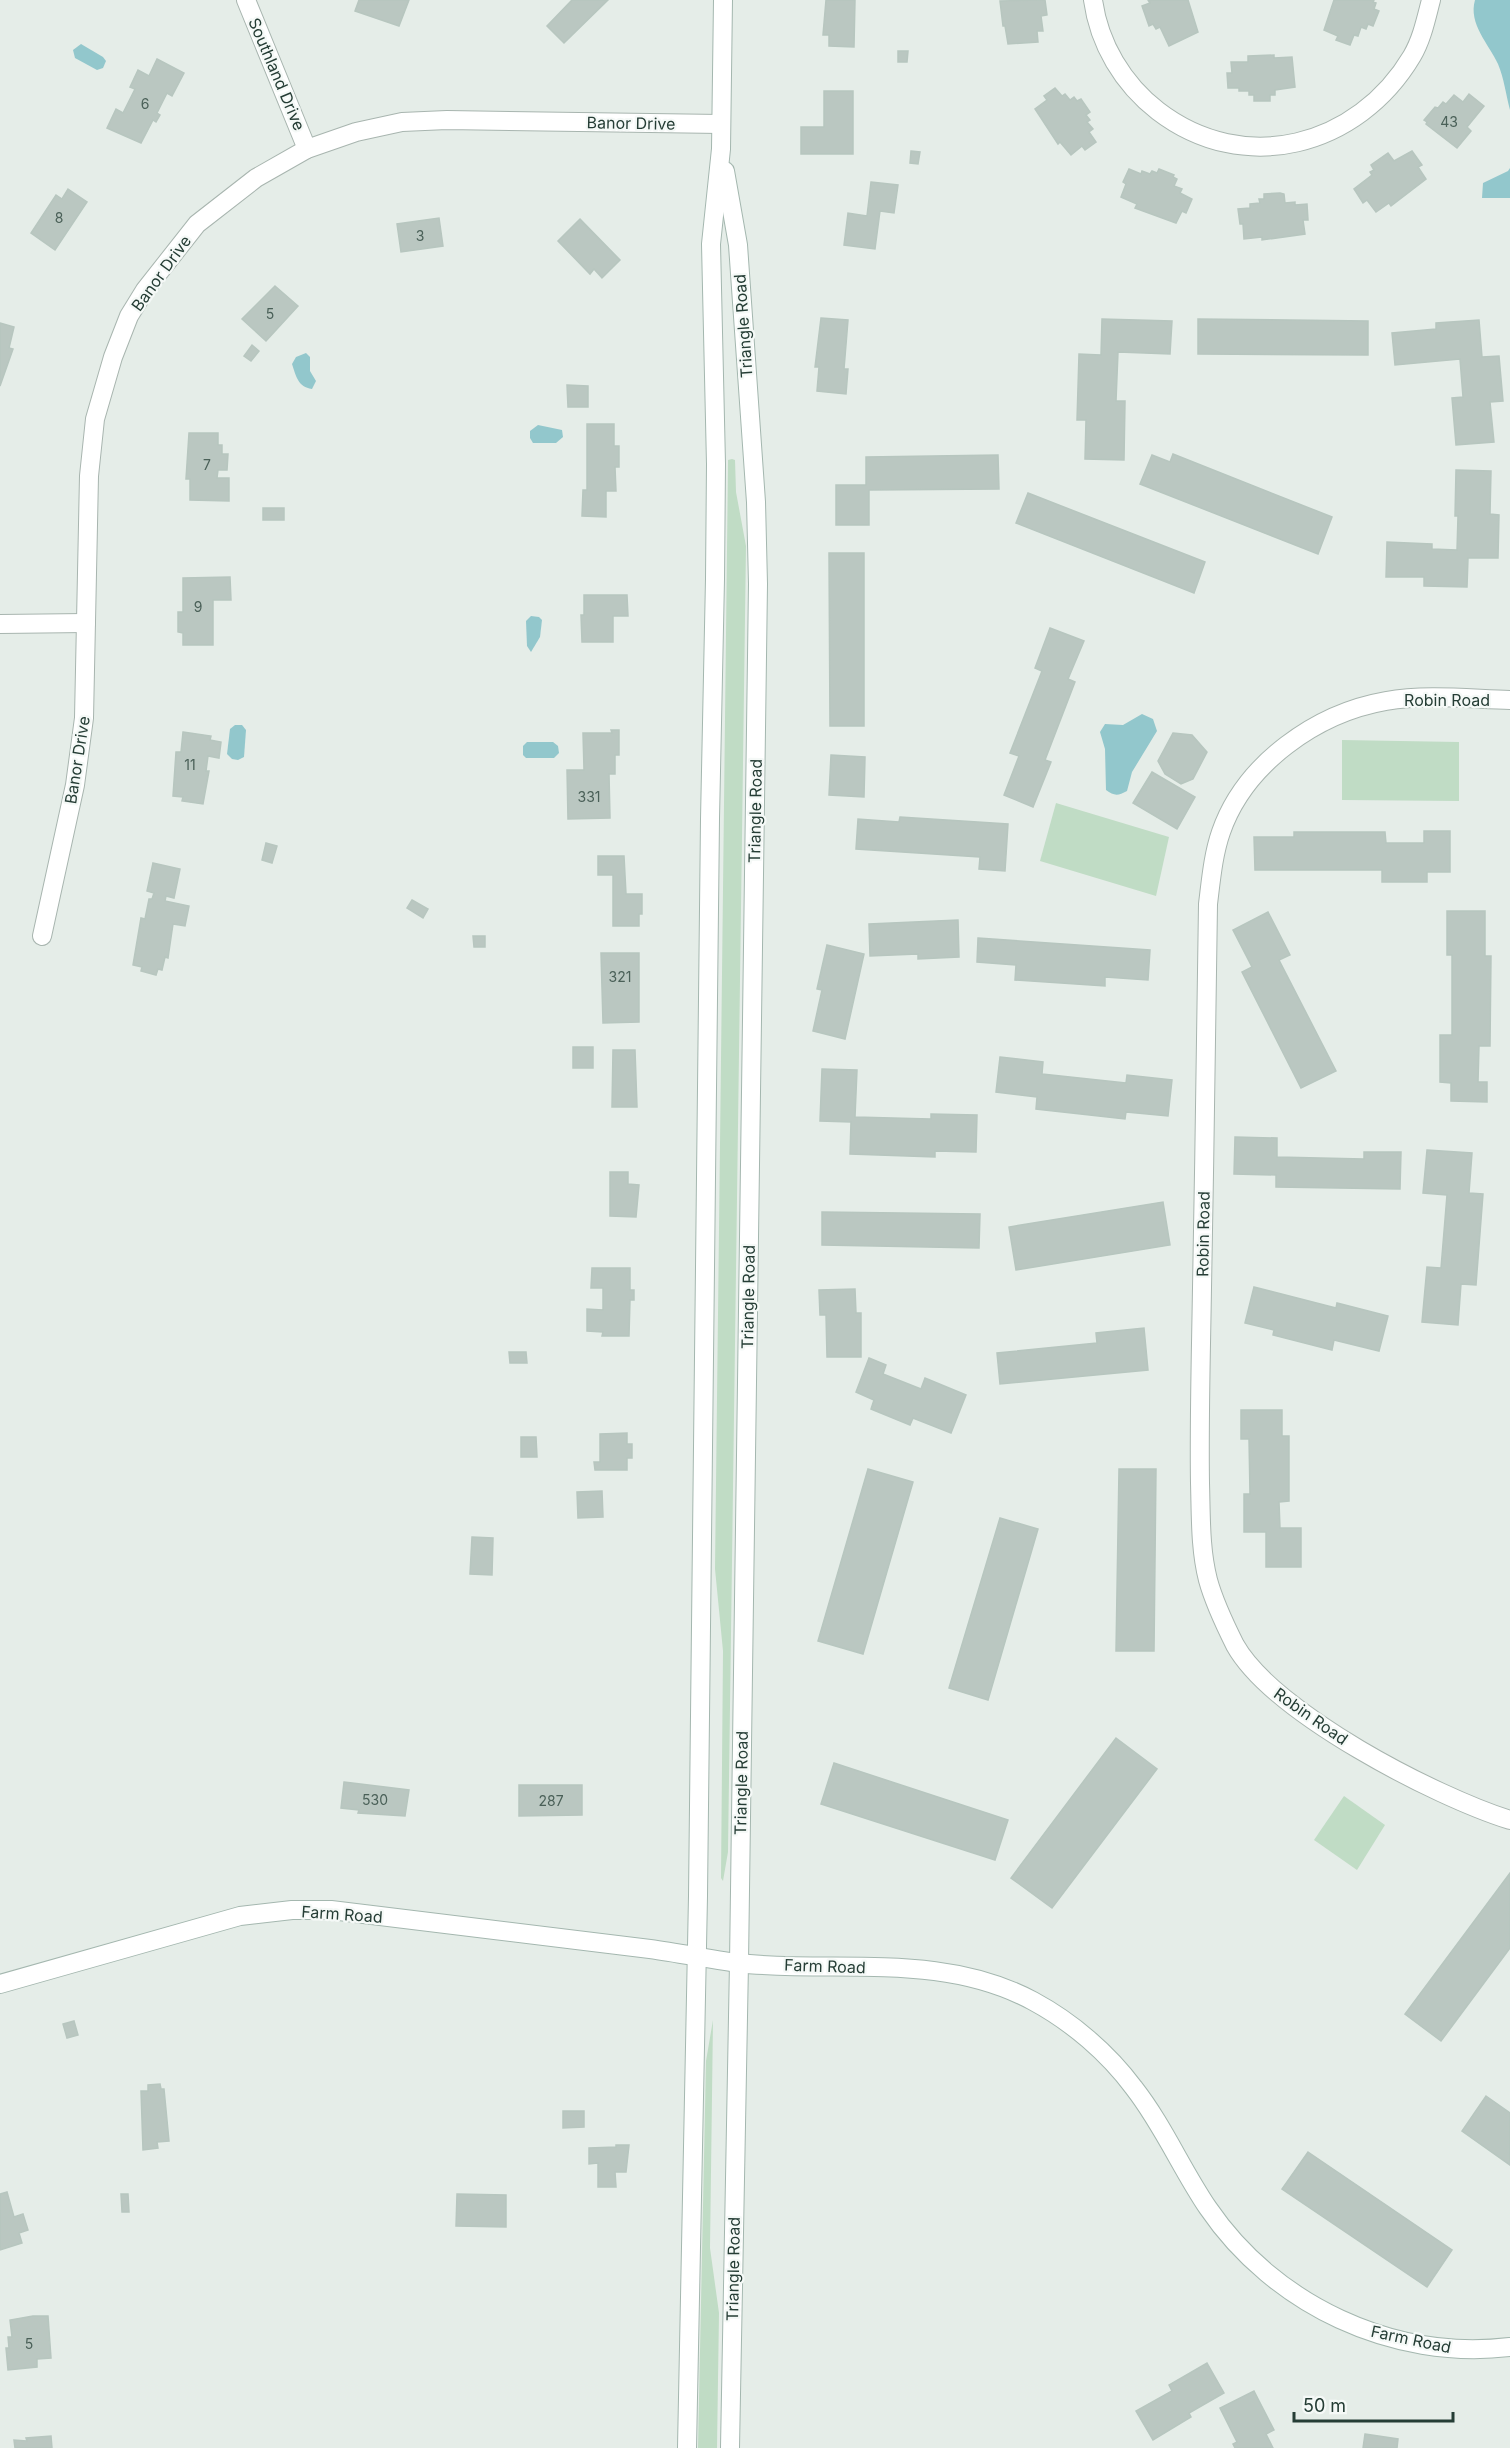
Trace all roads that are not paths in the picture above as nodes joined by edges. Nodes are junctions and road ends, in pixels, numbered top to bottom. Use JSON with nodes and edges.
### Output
{"nodes":[{"id":1,"x":246,"y":0,"type":"edge"},
{"id":2,"x":723,"y":0,"type":"edge"},
{"id":3,"x":1093,"y":0,"type":"edge"},
{"id":4,"x":1431,"y":0,"type":"edge"},
{"id":5,"x":721,"y":124,"type":"junction"},
{"id":6,"x":721,"y":148,"type":"junction"},
{"id":7,"x":307,"y":149,"type":"junction"},
{"id":8,"x":86,"y":623,"type":"junction"},
{"id":9,"x":0,"y":624,"type":"edge"},
{"id":10,"x":1510,"y":700,"type":"edge"},
{"id":11,"x":42,"y":936,"type":"dead end"},
{"id":12,"x":1510,"y":1820,"type":"edge"},
{"id":13,"x":697,"y":1957,"type":"junction"},
{"id":14,"x":740,"y":1963,"type":"junction"},
{"id":15,"x":0,"y":1984,"type":"edge"},
{"id":16,"x":1510,"y":2347,"type":"edge"},
{"id":17,"x":687,"y":2448,"type":"edge"},
{"id":18,"x":730,"y":2448,"type":"edge"}],
"edges":[{"from":1,"to":7,"type":"street","name":"Southland Drive"},
{"from":2,"to":5,"type":"street","name":"Triangle Road"},
{"from":3,"to":4,"type":"street"},
{"from":5,"to":6,"type":"street","name":"Triangle Road"},
{"from":5,"to":7,"type":"street","name":"Banor Drive"},
{"from":6,"to":13,"type":"street","name":"Triangle Road"},
{"from":6,"to":14,"type":"street","name":"Triangle Road"},
{"from":7,"to":8,"type":"street","name":"Banor Drive"},
{"from":8,"to":9,"type":"street"},
{"from":8,"to":11,"type":"street","name":"Banor Drive"},
{"from":10,"to":12,"type":"street","name":"Robin Road"},
{"from":13,"to":14,"type":"street","name":"Farm Road"},
{"from":13,"to":15,"type":"street","name":"Farm Road"},
{"from":13,"to":17,"type":"street","name":"Triangle Road"},
{"from":14,"to":16,"type":"street","name":"Farm Road"},
{"from":14,"to":18,"type":"street","name":"Triangle Road"}]}
